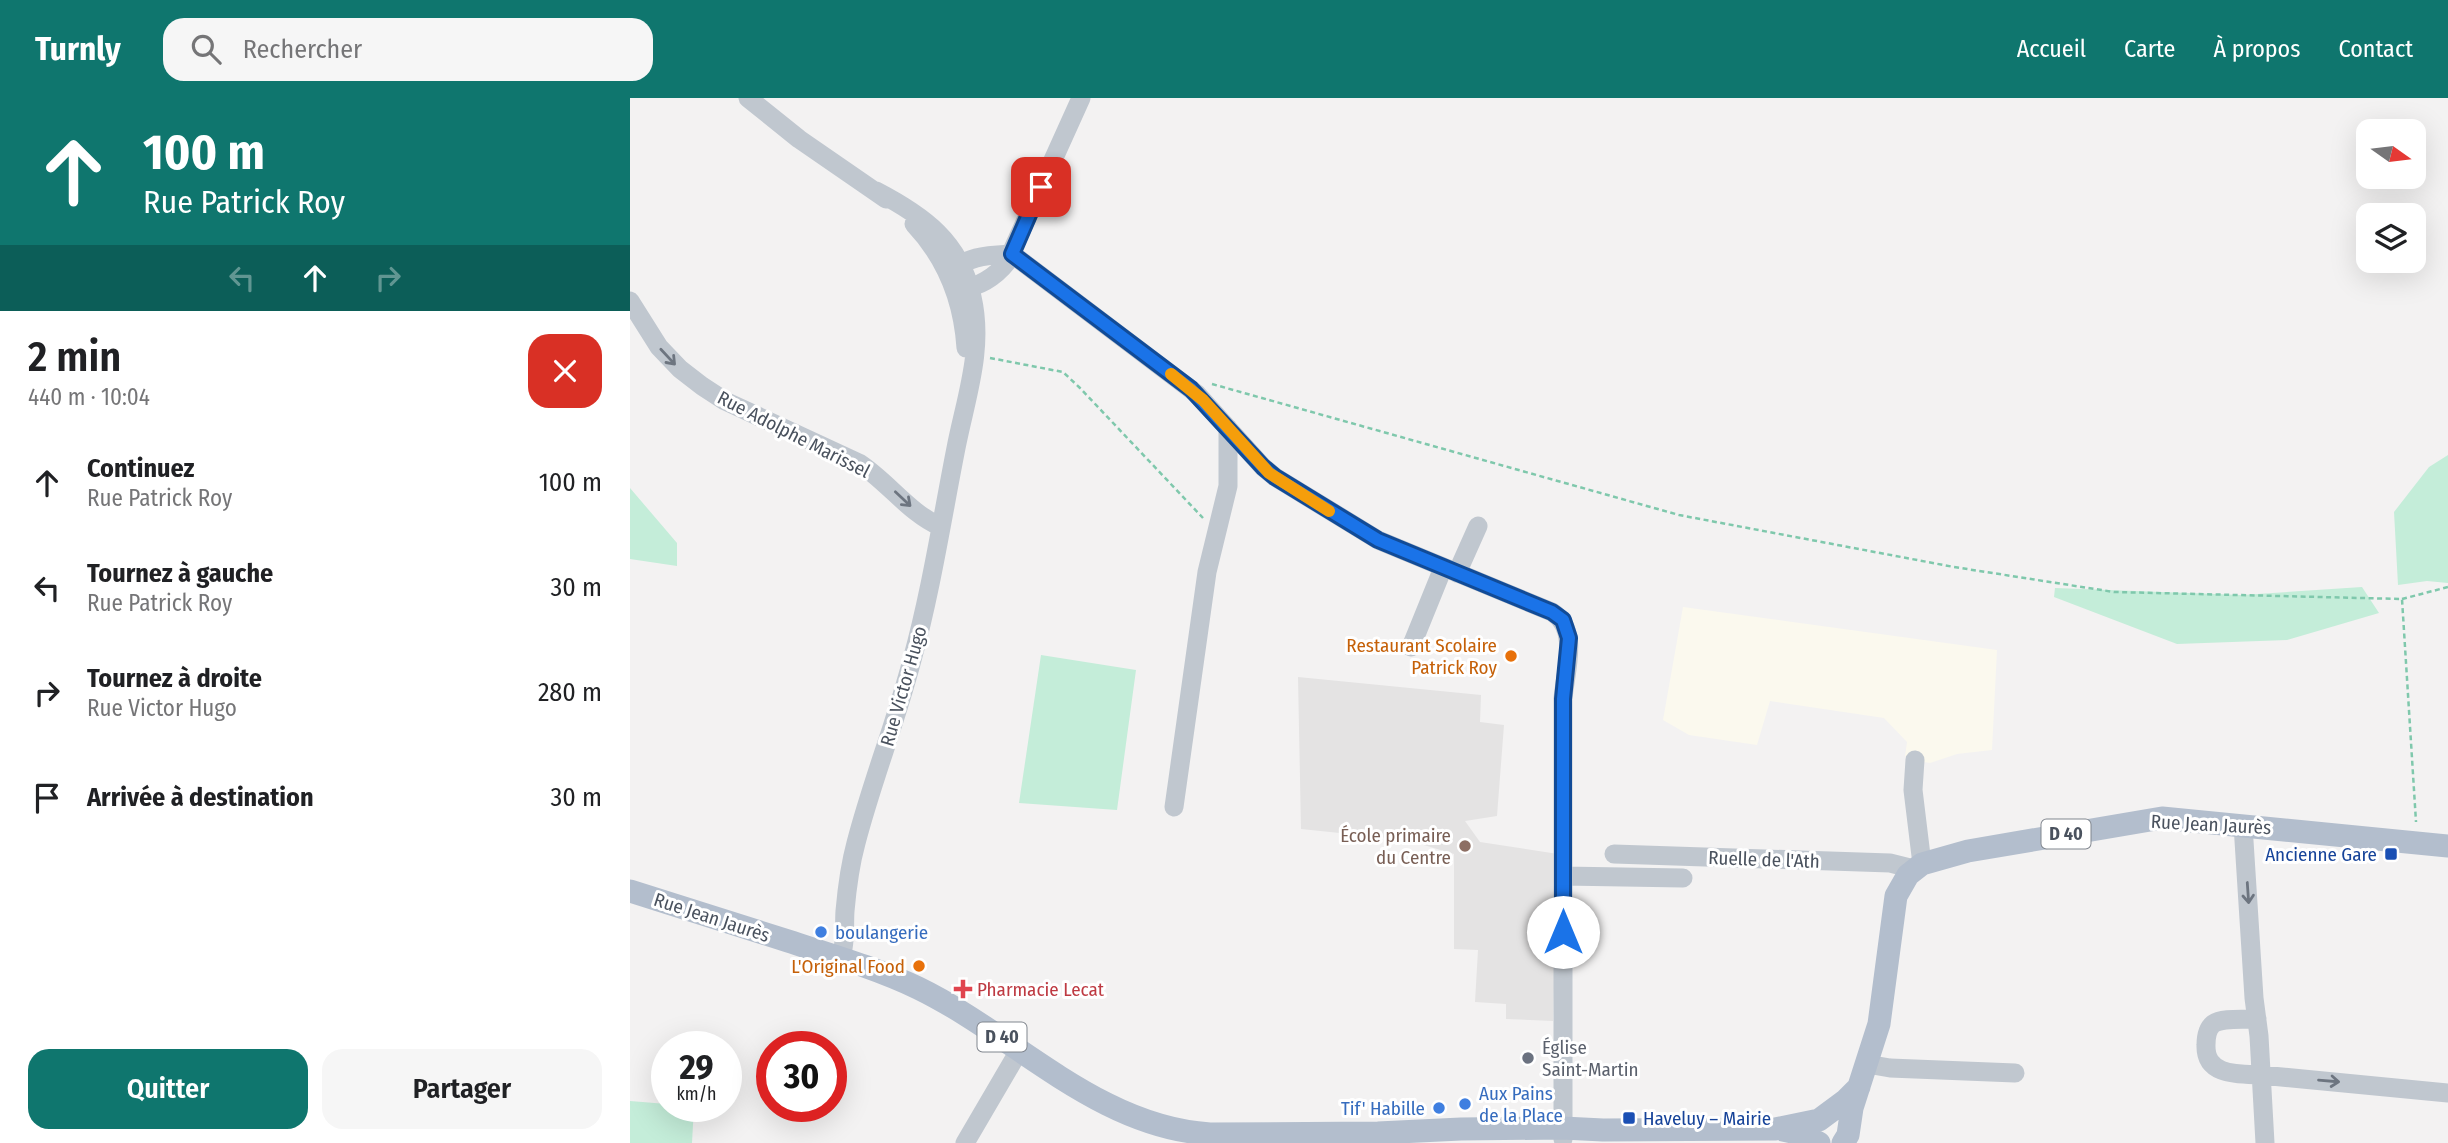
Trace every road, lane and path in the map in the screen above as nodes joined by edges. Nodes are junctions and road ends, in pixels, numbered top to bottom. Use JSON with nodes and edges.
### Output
{"nodes":[{"id":1,"x":748,"y":98,"type":"edge"},
{"id":2,"x":1081,"y":98,"type":"edge"},
{"id":3,"x":1012,"y":254,"type":"junction"},
{"id":4,"x":962,"y":277,"type":"junction"},
{"id":5,"x":630,"y":301,"type":"edge"},
{"id":6,"x":977,"y":355,"type":"junction"},
{"id":7,"x":1185,"y":384,"type":"junction"},
{"id":8,"x":963,"y":412,"type":"junction"},
{"id":9,"x":1228,"y":428,"type":"junction"},
{"id":10,"x":1478,"y":526,"type":"dead end"},
{"id":11,"x":941,"y":527,"type":"junction"},
{"id":12,"x":1216,"y":532,"type":"junction"},
{"id":13,"x":1450,"y":570,"type":"junction"},
{"id":14,"x":2448,"y":587,"type":"edge"},
{"id":15,"x":2402,"y":599,"type":"junction"},
{"id":16,"x":1410,"y":648,"type":"dead end"},
{"id":17,"x":1915,"y":760,"type":"dead end"},
{"id":18,"x":1174,"y":807,"type":"dead end"},
{"id":19,"x":2244,"y":825,"type":"junction"},
{"id":20,"x":2417,"y":843,"type":"junction"},
{"id":21,"x":2448,"y":846,"type":"edge"},
{"id":22,"x":1614,"y":855,"type":"dead end"},
{"id":23,"x":1918,"y":867,"type":"junction"},
{"id":24,"x":1563,"y":876,"type":"junction"},
{"id":25,"x":1683,"y":878,"type":"dead end"},
{"id":26,"x":630,"y":891,"type":"edge"},
{"id":27,"x":841,"y":958,"type":"junction"},
{"id":28,"x":2257,"y":1019,"type":"junction"},
{"id":29,"x":1020,"y":1049,"type":"junction"},
{"id":30,"x":1867,"y":1065,"type":"junction"},
{"id":31,"x":2015,"y":1073,"type":"dead end"},
{"id":32,"x":2261,"y":1075,"type":"junction"},
{"id":33,"x":1859,"y":1087,"type":"junction"},
{"id":34,"x":2448,"y":1093,"type":"edge"},
{"id":35,"x":1821,"y":1130,"type":"edge"},
{"id":36,"x":1563,"y":1133,"type":"junction"},
{"id":37,"x":1846,"y":1135,"type":"edge"},
{"id":38,"x":1189,"y":1138,"type":"edge"},
{"id":39,"x":1503,"y":1138,"type":"edge"},
{"id":40,"x":965,"y":1143,"type":"edge"},
{"id":41,"x":2265,"y":1143,"type":"edge"}],
"edges":[{"from":1,"to":4,"type":"street"},
{"from":2,"to":3,"type":"street"},
{"from":3,"to":4,"type":"street"},
{"from":3,"to":7,"type":"street"},
{"from":4,"to":6,"type":"street","name":"Rue Victor Hugo"},
{"from":4,"to":8,"type":"street","name":"Rue Victor Hugo"},
{"from":5,"to":11,"type":"street","name":"Rue Adolphe Marissel","one_way":true},
{"from":6,"to":8,"type":"street","name":"Rue Victor Hugo"},
{"from":6,"to":12,"type":"path"},
{"from":7,"to":9,"type":"street"},
{"from":7,"to":15,"type":"path"},
{"from":8,"to":11,"type":"street","name":"Rue Victor Hugo"},
{"from":9,"to":12,"type":"street"},
{"from":9,"to":13,"type":"street"},
{"from":10,"to":13,"type":"street"},
{"from":11,"to":27,"type":"street","name":"Rue Victor Hugo"},
{"from":12,"to":18,"type":"street"},
{"from":13,"to":16,"type":"street"},
{"from":13,"to":24,"type":"street"},
{"from":14,"to":15,"type":"path"},
{"from":15,"to":20,"type":"path"},
{"from":17,"to":23,"type":"street"},
{"from":19,"to":20,"type":"main road","name":"Rue Jean Jaurès","number":"D 40"},
{"from":19,"to":23,"type":"main road","name":"Rue Jean Jaurès","number":"D 40"},
{"from":19,"to":28,"type":"street","one_way":true},
{"from":20,"to":21,"type":"main road","name":"Rue Jean Jaurès","number":"D 40"},
{"from":22,"to":23,"type":"street","name":"Ruelle de l'Ath"},
{"from":23,"to":30,"type":"main road","name":"Rue Jean Jaurès"},
{"from":24,"to":25,"type":"street"},
{"from":24,"to":36,"type":"street"},
{"from":26,"to":27,"type":"main road","name":"Rue Jean Jaurès","number":"D 40"},
{"from":27,"to":29,"type":"main road","name":"Rue Jean Jaurès","number":"D 40"},
{"from":28,"to":32,"type":"street"},
{"from":28,"to":32,"type":"street"},
{"from":29,"to":38,"type":"main road","name":"Rue Jean Jaurès","number":"D 40"},
{"from":29,"to":40,"type":"street"},
{"from":30,"to":31,"type":"street"},
{"from":30,"to":33,"type":"main road","name":"Rue Jean Jaurès"},
{"from":32,"to":34,"type":"street","one_way":true},
{"from":32,"to":41,"type":"street"},
{"from":33,"to":35,"type":"main road","name":"Rue Jean Jaurès"},
{"from":33,"to":37,"type":"main road","name":"Rue Jean Jaurès"},
{"from":35,"to":36,"type":"main road","name":"Rue Jean Jaurès","number":"D 40"},
{"from":35,"to":37,"type":"main road","name":"Rue Jean Jaurès"},
{"from":36,"to":39,"type":"main road","name":"Rue Jean Jaurès","number":"D 40"},
{"from":38,"to":39,"type":"main road","name":"Rue Jean Jaurès","number":"D 40"}]}
